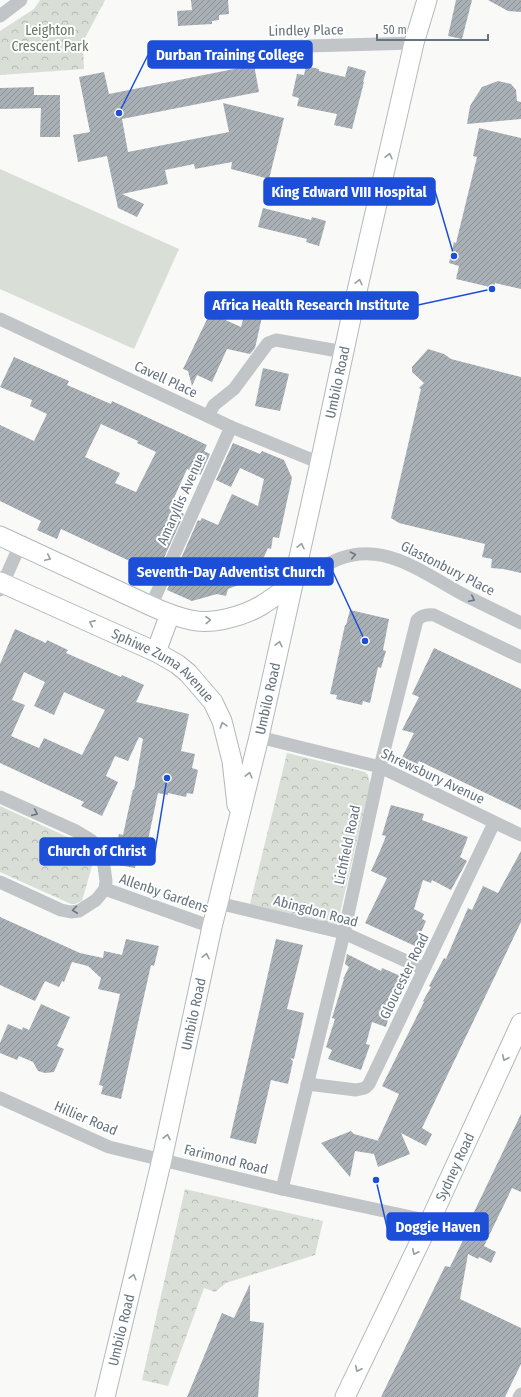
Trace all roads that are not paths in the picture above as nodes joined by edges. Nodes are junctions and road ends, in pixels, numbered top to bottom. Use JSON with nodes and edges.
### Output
{"nodes":[{"id":1,"x":21,"y":0,"type":"edge"},
{"id":2,"x":427,"y":0,"type":"edge"},
{"id":3,"x":0,"y":16,"type":"edge"},
{"id":4,"x":414,"y":43,"type":"junction"},
{"id":5,"x":198,"y":49,"type":"dead end"},
{"id":6,"x":0,"y":319,"type":"edge"},
{"id":7,"x":344,"y":352,"type":"junction"},
{"id":8,"x":208,"y":416,"type":"junction"},
{"id":9,"x":231,"y":427,"type":"junction"},
{"id":10,"x":320,"y":463,"type":"junction"},
{"id":11,"x":0,"y":536,"type":"edge"},
{"id":12,"x":20,"y":545,"type":"junction"},
{"id":13,"x":292,"y":584,"type":"junction"},
{"id":14,"x":1,"y":585,"type":"edge"},
{"id":15,"x":151,"y":606,"type":"junction"},
{"id":16,"x":170,"y":614,"type":"junction"},
{"id":17,"x":521,"y":623,"type":"edge"},
{"id":18,"x":156,"y":652,"type":"junction"},
{"id":19,"x":521,"y":657,"type":"edge"},
{"id":20,"x":259,"y":737,"type":"junction"},
{"id":21,"x":380,"y":767,"type":"junction"},
{"id":22,"x":0,"y":797,"type":"edge"},
{"id":23,"x":238,"y":818,"type":"junction"},
{"id":24,"x":494,"y":823,"type":"junction"},
{"id":25,"x":521,"y":835,"type":"edge"},
{"id":26,"x":0,"y":882,"type":"edge"},
{"id":27,"x":105,"y":889,"type":"junction"},
{"id":28,"x":218,"y":903,"type":"junction"},
{"id":29,"x":212,"y":927,"type":"junction"},
{"id":30,"x":344,"y":933,"type":"junction"},
{"id":31,"x":424,"y":969,"type":"junction"},
{"id":32,"x":521,"y":1023,"type":"edge"},
{"id":33,"x":307,"y":1084,"type":"junction"},
{"id":34,"x":0,"y":1098,"type":"edge"},
{"id":35,"x":162,"y":1160,"type":"junction"},
{"id":36,"x":282,"y":1189,"type":"junction"},
{"id":37,"x":430,"y":1221,"type":"junction"},
{"id":38,"x":521,"y":1394,"type":"edge"},
{"id":39,"x":105,"y":1397,"type":"edge"},
{"id":40,"x":345,"y":1397,"type":"edge"},
{"id":41,"x":519,"y":1397,"type":"edge"}],
"edges":[{"from":1,"to":3,"type":"street"},
{"from":2,"to":4,"type":"main road","name":"Umbilo Road"},
{"from":4,"to":5,"type":"street","name":"Lindley Place"},
{"from":7,"to":4,"type":"main road","name":"Umbilo Road","one_way":true},
{"from":6,"to":8,"type":"street","name":"Cavell Place"},
{"from":7,"to":8,"type":"street"},
{"from":7,"to":10,"type":"main road","name":"Umbilo Road"},
{"from":8,"to":9,"type":"street","name":"Cavell Place"},
{"from":9,"to":10,"type":"street","name":"Cavell Place"},
{"from":9,"to":15,"type":"street","name":"Amaryllis Avenue"},
{"from":13,"to":10,"type":"main road","name":"Umbilo Road","one_way":true},
{"from":11,"to":12,"type":"main road"},
{"from":12,"to":14,"type":"street"},
{"from":12,"to":15,"type":"main road","one_way":true},
{"from":16,"to":13,"type":"main road","one_way":true},
{"from":13,"to":17,"type":"street","name":"Glastonbury Place","one_way":true},
{"from":20,"to":13,"type":"main road","name":"Umbilo Road","one_way":true},
{"from":18,"to":14,"type":"main road","name":"Sphiwe Zuma Avenue","one_way":true},
{"from":15,"to":16,"type":"main road"},
{"from":16,"to":18,"type":"main road"},
{"from":23,"to":18,"type":"main road","name":"Sphiwe Zuma Avenue","one_way":true},
{"from":19,"to":21,"type":"street","name":"Lichfield Road"},
{"from":20,"to":21,"type":"street","name":"Shrewsbury Avenue"},
{"from":23,"to":20,"type":"main road","name":"Umbilo Road","one_way":true},
{"from":21,"to":24,"type":"street","name":"Shrewsbury Avenue"},
{"from":21,"to":30,"type":"street","name":"Lichfield Road"},
{"from":22,"to":27,"type":"street","name":"Allenby Gardens","one_way":true},
{"from":23,"to":28,"type":"main road","name":"Umbilo Road"},
{"from":24,"to":25,"type":"street","name":"Shrewsbury Avenue"},
{"from":24,"to":31,"type":"street","name":"Gloucester Road"},
{"from":27,"to":26,"type":"street","name":"Allenby Gardens","one_way":true},
{"from":27,"to":29,"type":"street","name":"Allenby Gardens"},
{"from":28,"to":29,"type":"main road","name":"Umbilo Road"},
{"from":28,"to":30,"type":"street","name":"Abingdon Road"},
{"from":35,"to":29,"type":"main road","name":"Umbilo Road","one_way":true},
{"from":30,"to":31,"type":"street","name":"Abingdon Road"},
{"from":30,"to":33,"type":"street","name":"Lichfield Road"},
{"from":31,"to":33,"type":"street","name":"Gloucester Road"},
{"from":32,"to":37,"type":"main road","name":"Sydney Road","one_way":true},
{"from":33,"to":36,"type":"street","name":"Lichfield Road"},
{"from":34,"to":35,"type":"street","name":"Hillier Road"},
{"from":35,"to":36,"type":"street","name":"Farimond Road"},
{"from":39,"to":35,"type":"main road","name":"Umbilo Road","one_way":true},
{"from":36,"to":37,"type":"street","name":"Farimond Road"},
{"from":37,"to":40,"type":"main road","name":"Sydney Road","one_way":true},
{"from":38,"to":41,"type":"street"}]}
